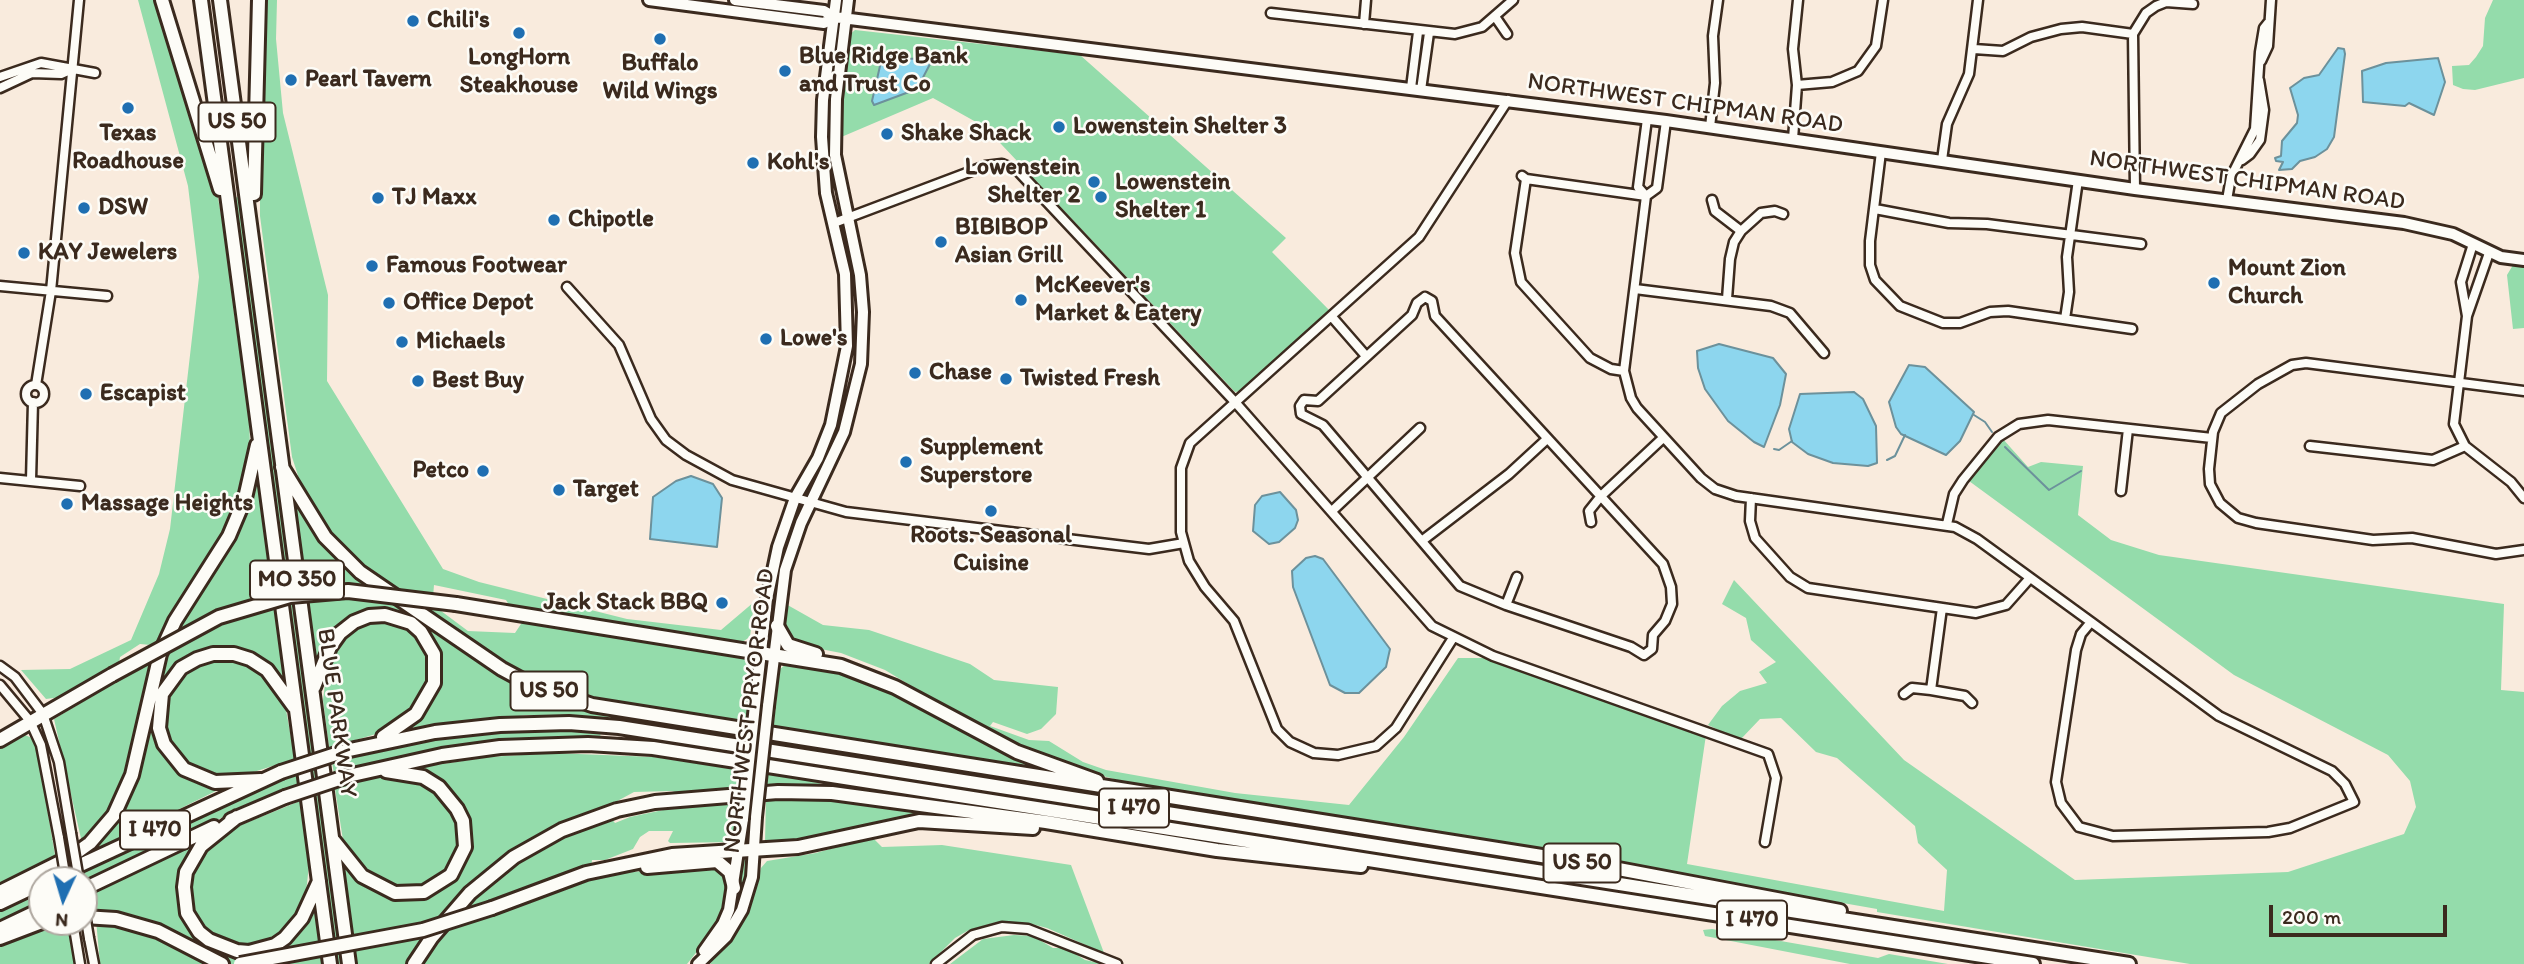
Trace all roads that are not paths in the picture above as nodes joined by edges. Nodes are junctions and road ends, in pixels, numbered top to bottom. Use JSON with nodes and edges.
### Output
{"nodes":[{"id":1,"x":79,"y":0,"type":"edge"},
{"id":2,"x":162,"y":0,"type":"edge"},
{"id":3,"x":201,"y":0,"type":"edge"},
{"id":4,"x":220,"y":0,"type":"edge"},
{"id":5,"x":259,"y":0,"type":"edge"},
{"id":6,"x":649,"y":0,"type":"edge"},
{"id":7,"x":706,"y":0,"type":"edge"},
{"id":8,"x":735,"y":0,"type":"edge"},
{"id":9,"x":836,"y":0,"type":"edge"},
{"id":10,"x":848,"y":0,"type":"edge"},
{"id":11,"x":1366,"y":0,"type":"edge"},
{"id":12,"x":1513,"y":0,"type":"edge"},
{"id":13,"x":1718,"y":0,"type":"edge"},
{"id":14,"x":1798,"y":0,"type":"edge"},
{"id":15,"x":1884,"y":0,"type":"edge"},
{"id":16,"x":1978,"y":0,"type":"edge"},
{"id":17,"x":2271,"y":0,"type":"edge"},
{"id":18,"x":2193,"y":4,"type":"dead end"},
{"id":19,"x":687,"y":6,"type":"junction"},
{"id":20,"x":1271,"y":13,"type":"dead end"},
{"id":21,"x":840,"y":18,"type":"junction"},
{"id":22,"x":1496,"y":18,"type":"junction"},
{"id":23,"x":1364,"y":24,"type":"junction"},
{"id":24,"x":1418,"y":32,"type":"junction"},
{"id":25,"x":1429,"y":33,"type":"junction"},
{"id":26,"x":1507,"y":34,"type":"dead end"},
{"id":27,"x":2133,"y":34,"type":"junction"},
{"id":28,"x":1973,"y":49,"type":"junction"},
{"id":29,"x":70,"y":70,"type":"junction"},
{"id":30,"x":95,"y":73,"type":"dead end"},
{"id":31,"x":0,"y":77,"type":"edge"},
{"id":32,"x":1797,"y":85,"type":"junction"},
{"id":33,"x":0,"y":88,"type":"edge"},
{"id":34,"x":1416,"y":89,"type":"junction"},
{"id":35,"x":1508,"y":100,"type":"junction"},
{"id":36,"x":1647,"y":119,"type":"junction"},
{"id":37,"x":1666,"y":121,"type":"junction"},
{"id":38,"x":1710,"y":127,"type":"junction"},
{"id":39,"x":1793,"y":139,"type":"junction"},
{"id":40,"x":1881,"y":152,"type":"junction"},
{"id":41,"x":1942,"y":160,"type":"junction"},
{"id":42,"x":2078,"y":180,"type":"junction"},
{"id":43,"x":2134,"y":189,"type":"junction"},
{"id":44,"x":1646,"y":196,"type":"junction"},
{"id":45,"x":1712,"y":200,"type":"dead end"},
{"id":46,"x":2227,"y":200,"type":"junction"},
{"id":47,"x":1875,"y":209,"type":"junction"},
{"id":48,"x":229,"y":213,"type":"junction"},
{"id":49,"x":1783,"y":214,"type":"dead end"},
{"id":50,"x":848,"y":219,"type":"junction"},
{"id":51,"x":834,"y":223,"type":"junction"},
{"id":52,"x":1741,"y":231,"type":"junction"},
{"id":53,"x":2072,"y":236,"type":"junction"},
{"id":54,"x":254,"y":244,"type":"junction"},
{"id":55,"x":2141,"y":244,"type":"dead end"},
{"id":56,"x":2473,"y":244,"type":"junction"},
{"id":57,"x":2489,"y":253,"type":"junction"},
{"id":58,"x":2524,"y":260,"type":"edge"},
{"id":59,"x":0,"y":286,"type":"edge"},
{"id":60,"x":567,"y":287,"type":"dead end"},
{"id":61,"x":1635,"y":289,"type":"junction"},
{"id":62,"x":51,"y":291,"type":"junction"},
{"id":63,"x":107,"y":296,"type":"dead end"},
{"id":64,"x":1727,"y":299,"type":"junction"},
{"id":65,"x":2467,"y":316,"type":"junction"},
{"id":66,"x":1332,"y":317,"type":"junction"},
{"id":67,"x":2065,"y":319,"type":"junction"},
{"id":68,"x":2132,"y":329,"type":"dead end"},
{"id":69,"x":1824,"y":353,"type":"dead end"},
{"id":70,"x":1366,"y":356,"type":"junction"},
{"id":71,"x":1625,"y":371,"type":"junction"},
{"id":72,"x":2459,"y":383,"type":"junction"},
{"id":73,"x":2524,"y":391,"type":"edge"},
{"id":74,"x":1235,"y":402,"type":"junction"},
{"id":75,"x":1420,"y":428,"type":"dead end"},
{"id":76,"x":2128,"y":429,"type":"junction"},
{"id":77,"x":260,"y":430,"type":"junction"},
{"id":78,"x":1663,"y":438,"type":"junction"},
{"id":79,"x":2212,"y":438,"type":"junction"},
{"id":80,"x":1546,"y":439,"type":"junction"},
{"id":81,"x":2310,"y":446,"type":"dead end"},
{"id":82,"x":2465,"y":446,"type":"junction"},
{"id":83,"x":282,"y":467,"type":"junction"},
{"id":84,"x":1368,"y":477,"type":"junction"},
{"id":85,"x":0,"y":478,"type":"edge"},
{"id":86,"x":31,"y":480,"type":"junction"},
{"id":87,"x":80,"y":486,"type":"dead end"},
{"id":88,"x":2120,"y":491,"type":"dead end"},
{"id":89,"x":1601,"y":496,"type":"junction"},
{"id":90,"x":796,"y":498,"type":"junction"},
{"id":91,"x":1751,"y":498,"type":"junction"},
{"id":92,"x":2524,"y":498,"type":"edge"},
{"id":93,"x":810,"y":505,"type":"junction"},
{"id":94,"x":1332,"y":511,"type":"junction"},
{"id":95,"x":1591,"y":522,"type":"dead end"},
{"id":96,"x":1947,"y":524,"type":"junction"},
{"id":97,"x":1423,"y":540,"type":"junction"},
{"id":98,"x":1184,"y":543,"type":"junction"},
{"id":99,"x":2524,"y":550,"type":"edge"},
{"id":100,"x":1517,"y":577,"type":"dead end"},
{"id":101,"x":2030,"y":578,"type":"junction"},
{"id":102,"x":1506,"y":606,"type":"junction"},
{"id":103,"x":1942,"y":608,"type":"junction"},
{"id":104,"x":2091,"y":622,"type":"junction"},
{"id":105,"x":778,"y":626,"type":"junction"},
{"id":106,"x":1453,"y":638,"type":"junction"},
{"id":107,"x":761,"y":652,"type":"junction"},
{"id":108,"x":775,"y":654,"type":"junction"},
{"id":109,"x":0,"y":666,"type":"edge"},
{"id":110,"x":0,"y":685,"type":"edge"},
{"id":111,"x":1931,"y":690,"type":"junction"},
{"id":112,"x":313,"y":693,"type":"junction"},
{"id":113,"x":1904,"y":694,"type":"dead end"},
{"id":114,"x":1972,"y":703,"type":"dead end"},
{"id":115,"x":927,"y":704,"type":"junction"},
{"id":116,"x":296,"y":710,"type":"junction"},
{"id":117,"x":43,"y":714,"type":"junction"},
{"id":118,"x":30,"y":721,"type":"junction"},
{"id":119,"x":0,"y":740,"type":"edge"},
{"id":120,"x":364,"y":746,"type":"junction"},
{"id":121,"x":369,"y":771,"type":"junction"},
{"id":122,"x":261,"y":780,"type":"junction"},
{"id":123,"x":1123,"y":790,"type":"junction"},
{"id":124,"x":237,"y":817,"type":"junction"},
{"id":125,"x":1118,"y":835,"type":"junction"},
{"id":126,"x":331,"y":838,"type":"junction"},
{"id":127,"x":1765,"y":842,"type":"dead end"},
{"id":128,"x":739,"y":850,"type":"junction"},
{"id":129,"x":755,"y":850,"type":"junction"},
{"id":130,"x":64,"y":866,"type":"edge"},
{"id":131,"x":77,"y":866,"type":"edge"},
{"id":132,"x":78,"y":866,"type":"edge"},
{"id":133,"x":601,"y":869,"type":"junction"},
{"id":134,"x":1471,"y":876,"type":"junction"},
{"id":135,"x":319,"y":881,"type":"junction"},
{"id":136,"x":98,"y":882,"type":"edge"},
{"id":137,"x":734,"y":888,"type":"junction"},
{"id":138,"x":28,"y":890,"type":"edge"},
{"id":139,"x":0,"y":891,"type":"edge"},
{"id":140,"x":0,"y":903,"type":"edge"},
{"id":141,"x":28,"y":916,"type":"edge"},
{"id":142,"x":98,"y":918,"type":"edge"},
{"id":143,"x":28,"y":927,"type":"edge"},
{"id":144,"x":0,"y":929,"type":"edge"},
{"id":145,"x":1903,"y":929,"type":"junction"},
{"id":146,"x":75,"y":936,"type":"edge"},
{"id":147,"x":89,"y":936,"type":"edge"},
{"id":148,"x":0,"y":938,"type":"edge"},
{"id":149,"x":80,"y":964,"type":"edge"},
{"id":150,"x":94,"y":964,"type":"edge"},
{"id":151,"x":222,"y":964,"type":"edge"},
{"id":152,"x":240,"y":964,"type":"edge"},
{"id":153,"x":330,"y":964,"type":"edge"},
{"id":154,"x":349,"y":964,"type":"edge"},
{"id":155,"x":414,"y":964,"type":"edge"},
{"id":156,"x":692,"y":964,"type":"edge"},
{"id":157,"x":698,"y":964,"type":"edge"},
{"id":158,"x":936,"y":964,"type":"edge"},
{"id":159,"x":1116,"y":964,"type":"edge"},
{"id":160,"x":2033,"y":964,"type":"edge"},
{"id":161,"x":2129,"y":964,"type":"edge"}],
"edges":[{"from":1,"to":29,"type":"street"},
{"from":2,"to":48,"type":"highway"},
{"from":3,"to":48,"type":"highway","number":"US 50"},
{"from":4,"to":54,"type":"highway","number":"US 50"},
{"from":5,"to":54,"type":"highway"},
{"from":6,"to":19,"type":"main road","name":"NORTHWEST CHIPMAN ROAD"},
{"from":7,"to":19,"type":"main road"},
{"from":8,"to":21,"type":"main road","name":"NORTHWEST CHIPMAN ROAD"},
{"from":9,"to":21,"type":"main road","name":"NORTHWEST PRYOR ROAD"},
{"from":10,"to":21,"type":"main road","name":"NORTHWEST PRYOR ROAD"},
{"from":11,"to":23,"type":"street"},
{"from":12,"to":22,"type":"street"},
{"from":13,"to":38,"type":"street"},
{"from":14,"to":32,"type":"street"},
{"from":15,"to":32,"type":"street"},
{"from":16,"to":28,"type":"street"},
{"from":17,"to":46,"type":"street"},
{"from":18,"to":27,"type":"street"},
{"from":19,"to":21,"type":"main road","name":"NORTHWEST CHIPMAN ROAD"},
{"from":20,"to":23,"type":"street"},
{"from":21,"to":34,"type":"main road","name":"NORTHWEST CHIPMAN ROAD"},
{"from":21,"to":50,"type":"main road","name":"NORTHWEST PRYOR ROAD"},
{"from":21,"to":51,"type":"main road","name":"NORTHWEST PRYOR ROAD"},
{"from":22,"to":25,"type":"street"},
{"from":22,"to":26,"type":"street"},
{"from":23,"to":24,"type":"street"},
{"from":24,"to":25,"type":"street"},
{"from":24,"to":34,"type":"street"},
{"from":25,"to":34,"type":"street"},
{"from":27,"to":28,"type":"street"},
{"from":27,"to":43,"type":"street"},
{"from":28,"to":41,"type":"street"},
{"from":29,"to":30,"type":"street"},
{"from":29,"to":31,"type":"street"},
{"from":29,"to":33,"type":"street"},
{"from":29,"to":62,"type":"street"},
{"from":32,"to":39,"type":"street"},
{"from":34,"to":35,"type":"main road","name":"NORTHWEST CHIPMAN ROAD"},
{"from":35,"to":36,"type":"main road","name":"NORTHWEST CHIPMAN ROAD"},
{"from":35,"to":66,"type":"street"},
{"from":36,"to":37,"type":"main road","name":"NORTHWEST CHIPMAN ROAD"},
{"from":36,"to":44,"type":"street"},
{"from":37,"to":38,"type":"main road","name":"NORTHWEST CHIPMAN ROAD"},
{"from":37,"to":44,"type":"street"},
{"from":38,"to":39,"type":"main road","name":"NORTHWEST CHIPMAN ROAD"},
{"from":39,"to":40,"type":"main road","name":"NORTHWEST CHIPMAN ROAD"},
{"from":40,"to":41,"type":"main road","name":"NORTHWEST CHIPMAN ROAD"},
{"from":40,"to":47,"type":"street"},
{"from":41,"to":42,"type":"main road","name":"NORTHWEST CHIPMAN ROAD"},
{"from":42,"to":43,"type":"main road","name":"NORTHWEST CHIPMAN ROAD"},
{"from":42,"to":53,"type":"street"},
{"from":43,"to":46,"type":"main road","name":"NORTHWEST CHIPMAN ROAD"},
{"from":44,"to":61,"type":"street"},
{"from":44,"to":71,"type":"street"},
{"from":45,"to":52,"type":"street"},
{"from":46,"to":56,"type":"main road","name":"NORTHWEST CHIPMAN ROAD"},
{"from":47,"to":53,"type":"street"},
{"from":47,"to":67,"type":"street"},
{"from":48,"to":77,"type":"highway","number":"US 50"},
{"from":49,"to":52,"type":"street"},
{"from":50,"to":51,"type":"street"},
{"from":50,"to":74,"type":"street"},
{"from":50,"to":93,"type":"main road","name":"NORTHWEST PRYOR ROAD"},
{"from":51,"to":90,"type":"main road","name":"NORTHWEST PRYOR ROAD"},
{"from":52,"to":64,"type":"street"},
{"from":53,"to":55,"type":"street"},
{"from":53,"to":67,"type":"street"},
{"from":54,"to":83,"type":"highway","number":"US 50"},
{"from":56,"to":57,"type":"main road","name":"NORTHWEST CHIPMAN ROAD"},
{"from":56,"to":65,"type":"street"},
{"from":57,"to":58,"type":"main road","name":"NORTHWEST CHIPMAN ROAD"},
{"from":57,"to":65,"type":"street"},
{"from":59,"to":62,"type":"street"},
{"from":60,"to":90,"type":"street"},
{"from":61,"to":64,"type":"street"},
{"from":61,"to":71,"type":"street"},
{"from":62,"to":63,"type":"street"},
{"from":62,"to":86,"type":"street"},
{"from":64,"to":69,"type":"street"},
{"from":65,"to":72,"type":"street"},
{"from":66,"to":70,"type":"street"},
{"from":66,"to":74,"type":"street"},
{"from":67,"to":68,"type":"street"},
{"from":70,"to":80,"type":"street"},
{"from":70,"to":84,"type":"street"},
{"from":71,"to":78,"type":"street"},
{"from":72,"to":73,"type":"street"},
{"from":72,"to":79,"type":"street"},
{"from":72,"to":82,"type":"street"},
{"from":74,"to":94,"type":"street"},
{"from":74,"to":98,"type":"street"},
{"from":75,"to":84,"type":"street"},
{"from":76,"to":79,"type":"street"},
{"from":76,"to":88,"type":"street"},
{"from":76,"to":96,"type":"street"},
{"from":77,"to":116,"type":"highway","number":"US 50"},
{"from":77,"to":139,"type":"highway"},
{"from":78,"to":89,"type":"street"},
{"from":78,"to":91,"type":"street"},
{"from":79,"to":99,"type":"street"},
{"from":80,"to":89,"type":"street"},
{"from":80,"to":97,"type":"street"},
{"from":81,"to":82,"type":"street"},
{"from":82,"to":92,"type":"street"},
{"from":83,"to":112,"type":"highway","name":"BLUE PARKWAY","number":"MO 350"},
{"from":83,"to":123,"type":"highway","number":"US 50"},
{"from":84,"to":94,"type":"street"},
{"from":84,"to":97,"type":"street"},
{"from":85,"to":86,"type":"street"},
{"from":86,"to":87,"type":"street"},
{"from":89,"to":95,"type":"street"},
{"from":89,"to":102,"type":"street"},
{"from":90,"to":93,"type":"street"},
{"from":90,"to":107,"type":"main road","name":"NORTHWEST PRYOR ROAD"},
{"from":91,"to":96,"type":"street"},
{"from":91,"to":103,"type":"street"},
{"from":93,"to":98,"type":"street"},
{"from":93,"to":105,"type":"main road","name":"NORTHWEST PRYOR ROAD"},
{"from":94,"to":106,"type":"street"},
{"from":96,"to":101,"type":"street"},
{"from":97,"to":102,"type":"street"},
{"from":98,"to":106,"type":"street"},
{"from":100,"to":102,"type":"street"},
{"from":101,"to":103,"type":"street"},
{"from":101,"to":104,"type":"street"},
{"from":103,"to":111,"type":"street"},
{"from":104,"to":104,"type":"street"},
{"from":105,"to":108,"type":"main road","name":"NORTHWEST PRYOR ROAD"},
{"from":105,"to":115,"type":"highway"},
{"from":106,"to":127,"type":"street"},
{"from":107,"to":108,"type":"highway"},
{"from":107,"to":117,"type":"highway","bridge":true},
{"from":107,"to":128,"type":"main road","name":"NORTHWEST PRYOR ROAD","bridge":true},
{"from":108,"to":115,"type":"highway"},
{"from":108,"to":129,"type":"main road","name":"NORTHWEST PRYOR ROAD","bridge":true},
{"from":109,"to":117,"type":"street"},
{"from":110,"to":118,"type":"street"},
{"from":111,"to":113,"type":"street"},
{"from":111,"to":114,"type":"street"},
{"from":112,"to":120,"type":"highway"},
{"from":112,"to":126,"type":"highway","name":"BLUE PARKWAY","number":"MO 350"},
{"from":115,"to":123,"type":"highway"},
{"from":116,"to":122,"type":"highway"},
{"from":116,"to":135,"type":"highway","number":"US 50"},
{"from":117,"to":118,"type":"highway"},
{"from":117,"to":131,"type":"street","bridge":true},
{"from":118,"to":119,"type":"highway"},
{"from":118,"to":130,"type":"street","bridge":true},
{"from":120,"to":122,"type":"highway","number":"I 470","bridge":true},
{"from":120,"to":145,"type":"highway","number":"I 470"},
{"from":121,"to":124,"type":"highway","number":"I 470","bridge":true},
{"from":121,"to":126,"type":"highway"},
{"from":121,"to":134,"type":"highway","number":"I 470"},
{"from":122,"to":132,"type":"highway","number":"I 470"},
{"from":123,"to":145,"type":"highway","number":"US 50"},
{"from":124,"to":135,"type":"highway"},
{"from":124,"to":136,"type":"highway","number":"I 470"},
{"from":125,"to":129,"type":"highway"},
{"from":125,"to":134,"type":"highway"},
{"from":125,"to":155,"type":"highway"},
{"from":126,"to":154,"type":"highway","name":"BLUE PARKWAY","number":"MO 350"},
{"from":128,"to":129,"type":"highway"},
{"from":128,"to":133,"type":"highway"},
{"from":128,"to":137,"type":"main road","name":"NORTHWEST PRYOR ROAD"},
{"from":129,"to":157,"type":"main road","name":"NORTHWEST PRYOR ROAD"},
{"from":133,"to":137,"type":"highway"},
{"from":133,"to":152,"type":"highway","bridge":true},
{"from":134,"to":160,"type":"highway","number":"I 470"},
{"from":135,"to":153,"type":"highway"},
{"from":137,"to":156,"type":"main road","name":"NORTHWEST PRYOR ROAD"},
{"from":138,"to":140,"type":"highway"},
{"from":141,"to":144,"type":"highway"},
{"from":142,"to":151,"type":"highway"},
{"from":143,"to":148,"type":"highway"},
{"from":145,"to":161,"type":"highway","number":"I 470"},
{"from":146,"to":149,"type":"street"},
{"from":147,"to":150,"type":"street","bridge":true},
{"from":158,"to":159,"type":"street"}]}
